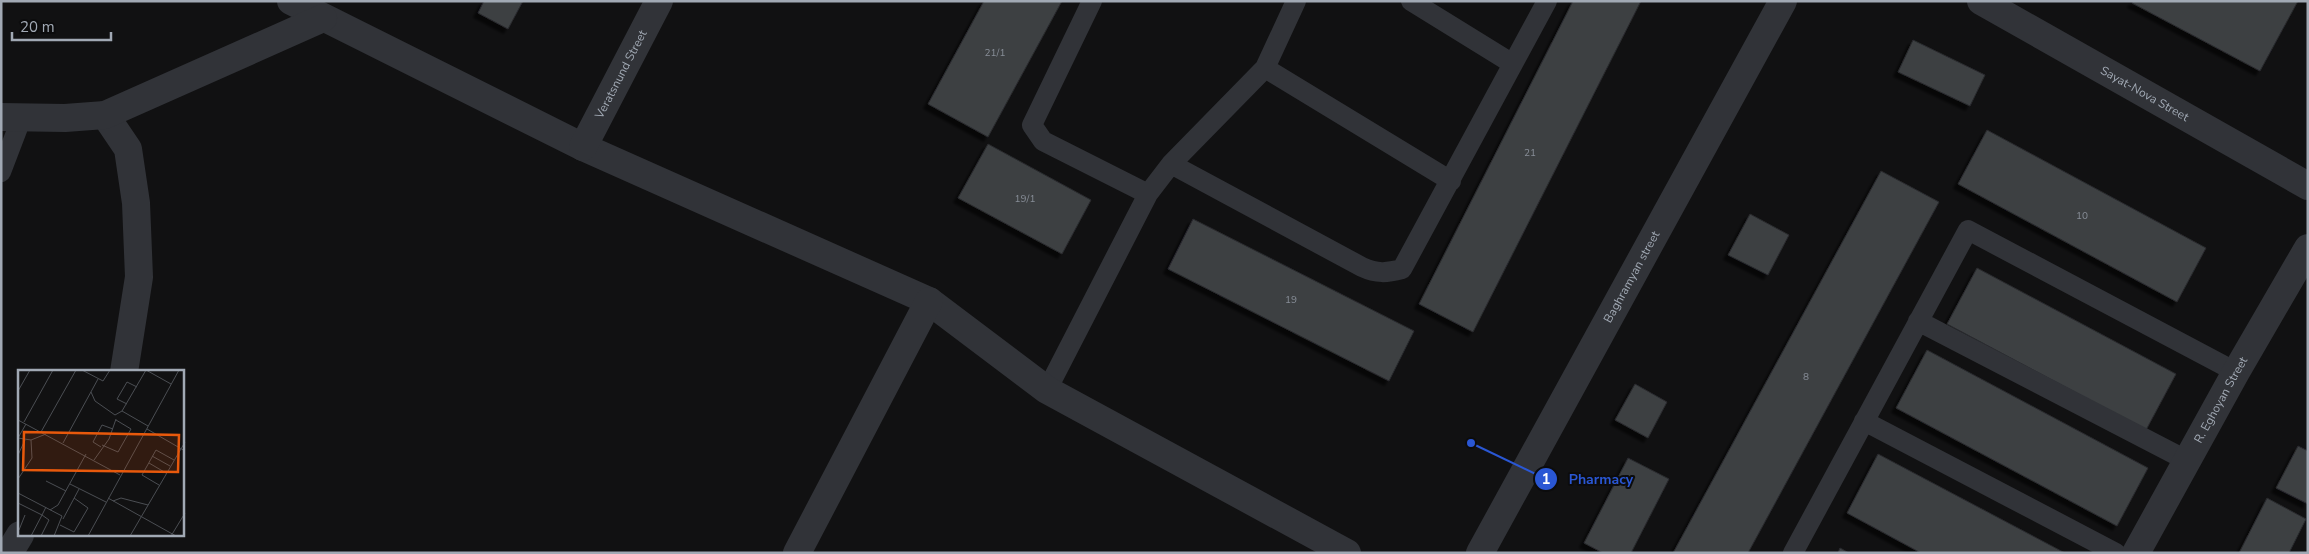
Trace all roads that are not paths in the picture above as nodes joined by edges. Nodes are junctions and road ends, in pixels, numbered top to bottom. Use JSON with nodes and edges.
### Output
{"nodes":[{"id":1,"x":291,"y":1,"type":"edge"},
{"id":2,"x":659,"y":1,"type":"edge"},
{"id":3,"x":1092,"y":1,"type":"edge"},
{"id":4,"x":1296,"y":1,"type":"edge"},
{"id":5,"x":1411,"y":1,"type":"edge"},
{"id":6,"x":1547,"y":1,"type":"edge"},
{"id":7,"x":1783,"y":1,"type":"edge"},
{"id":8,"x":1981,"y":1,"type":"edge"},
{"id":9,"x":324,"y":18,"type":"junction"},
{"id":10,"x":1513,"y":64,"type":"junction"},
{"id":11,"x":1265,"y":68,"type":"junction"},
{"id":12,"x":105,"y":115,"type":"junction"},
{"id":13,"x":12,"y":117,"type":"edge"},
{"id":14,"x":583,"y":147,"type":"junction"},
{"id":15,"x":1171,"y":164,"type":"junction"},
{"id":16,"x":1,"y":172,"type":"edge"},
{"id":17,"x":1451,"y":181,"type":"junction"},
{"id":18,"x":2308,"y":186,"type":"edge"},
{"id":19,"x":1148,"y":194,"type":"junction"},
{"id":20,"x":2308,"y":248,"type":"edge"},
{"id":21,"x":929,"y":301,"type":"junction"},
{"id":22,"x":1918,"y":321,"type":"junction"},
{"id":23,"x":124,"y":370,"type":"edge"},
{"id":24,"x":2236,"y":372,"type":"junction"},
{"id":25,"x":1047,"y":390,"type":"junction"},
{"id":26,"x":1864,"y":421,"type":"junction"},
{"id":27,"x":2186,"y":460,"type":"junction"},
{"id":28,"x":19,"y":536,"type":"edge"},
{"id":29,"x":9,"y":553,"type":"edge"},
{"id":30,"x":798,"y":553,"type":"edge"},
{"id":31,"x":1347,"y":553,"type":"edge"},
{"id":32,"x":1480,"y":553,"type":"edge"},
{"id":33,"x":1794,"y":553,"type":"edge"},
{"id":34,"x":2116,"y":553,"type":"edge"},
{"id":35,"x":2136,"y":553,"type":"edge"}],
"edges":[{"from":1,"to":9,"type":"street"},
{"from":2,"to":14,"type":"street","name":"Veratsnund Street"},
{"from":3,"to":19,"type":"lane"},
{"from":4,"to":11,"type":"lane"},
{"from":5,"to":10,"type":"lane"},
{"from":6,"to":10,"type":"lane"},
{"from":7,"to":32,"type":"street","name":"Baghramyan street"},
{"from":8,"to":18,"type":"street","name":"Sayat-Nova Street"},
{"from":9,"to":12,"type":"street"},
{"from":9,"to":14,"type":"street"},
{"from":10,"to":17,"type":"lane"},
{"from":11,"to":15,"type":"lane"},
{"from":11,"to":17,"type":"lane"},
{"from":12,"to":13,"type":"street"},
{"from":12,"to":23,"type":"street"},
{"from":13,"to":16,"type":"lane"},
{"from":14,"to":21,"type":"street"},
{"from":15,"to":17,"type":"lane"},
{"from":15,"to":19,"type":"lane"},
{"from":19,"to":25,"type":"lane"},
{"from":20,"to":24,"type":"street","name":"R. Eghoyan Street"},
{"from":21,"to":25,"type":"street"},
{"from":21,"to":30,"type":"street"},
{"from":22,"to":24,"type":"lane"},
{"from":22,"to":26,"type":"lane"},
{"from":22,"to":27,"type":"lane"},
{"from":24,"to":27,"type":"street","name":"R. Eghoyan Street"},
{"from":25,"to":31,"type":"street"},
{"from":26,"to":33,"type":"lane"},
{"from":26,"to":34,"type":"lane"},
{"from":27,"to":35,"type":"street","name":"R. Eghoyan Street"},
{"from":28,"to":29,"type":"street"}]}
